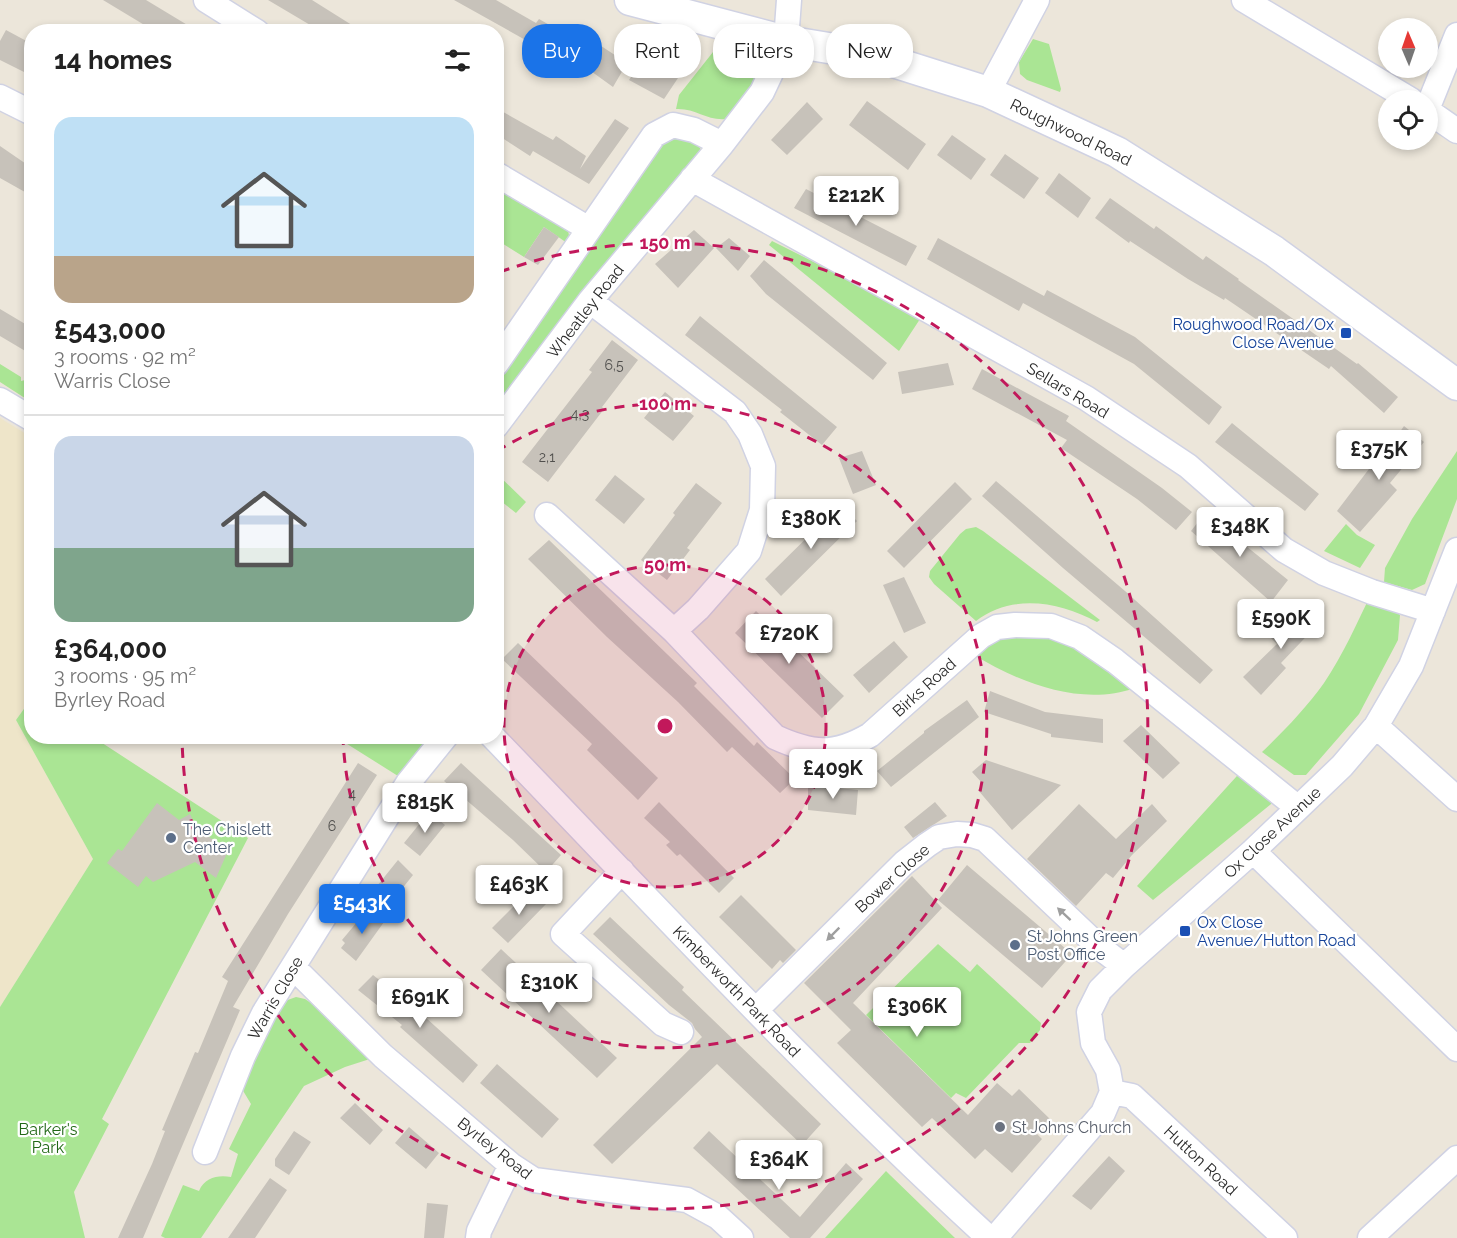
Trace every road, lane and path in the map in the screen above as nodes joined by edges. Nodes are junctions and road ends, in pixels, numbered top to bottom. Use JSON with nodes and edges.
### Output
{"nodes":[{"id":1,"x":206,"y":0,"type":"edge"},
{"id":2,"x":630,"y":0,"type":"edge"},
{"id":3,"x":789,"y":0,"type":"edge"},
{"id":4,"x":1036,"y":0,"type":"edge"},
{"id":5,"x":1244,"y":0,"type":"edge"},
{"id":6,"x":244,"y":24,"type":"edge"},
{"id":7,"x":721,"y":24,"type":"edge"},
{"id":8,"x":787,"y":24,"type":"edge"},
{"id":9,"x":1457,"y":35,"type":"edge"},
{"id":10,"x":814,"y":46,"type":"edge"},
{"id":11,"x":769,"y":78,"type":"edge"},
{"id":12,"x":1394,"y":90,"type":"edge"},
{"id":13,"x":1435,"y":90,"type":"edge"},
{"id":14,"x":988,"y":92,"type":"junction"},
{"id":15,"x":0,"y":97,"type":"edge"},
{"id":16,"x":24,"y":109,"type":"edge"},
{"id":17,"x":1438,"y":117,"type":"edge"},
{"id":18,"x":1457,"y":131,"type":"edge"},
{"id":19,"x":722,"y":144,"type":"junction"},
{"id":20,"x":504,"y":179,"type":"edge"},
{"id":21,"x":692,"y":179,"type":"junction"},
{"id":22,"x":588,"y":229,"type":"junction"},
{"id":23,"x":590,"y":301,"type":"junction"},
{"id":24,"x":504,"y":352,"type":"edge"},
{"id":25,"x":1457,"y":385,"type":"edge"},
{"id":26,"x":0,"y":400,"type":"edge"},
{"id":27,"x":24,"y":414,"type":"edge"},
{"id":28,"x":504,"y":415,"type":"edge"},
{"id":29,"x":547,"y":515,"type":"dead end"},
{"id":30,"x":1457,"y":550,"type":"edge"},
{"id":31,"x":1444,"y":602,"type":"edge"},
{"id":32,"x":674,"y":631,"type":"junction"},
{"id":33,"x":1376,"y":726,"type":"junction"},
{"id":34,"x":440,"y":744,"type":"edge"},
{"id":35,"x":500,"y":744,"type":"edge"},
{"id":36,"x":1457,"y":799,"type":"edge"},
{"id":37,"x":1297,"y":807,"type":"junction"},
{"id":38,"x":1253,"y":851,"type":"junction"},
{"id":39,"x":622,"y":871,"type":"junction"},
{"id":40,"x":1124,"y":966,"type":"junction"},
{"id":41,"x":292,"y":967,"type":"junction"},
{"id":42,"x":756,"y":1010,"type":"junction"},
{"id":43,"x":681,"y":1032,"type":"dead end"},
{"id":44,"x":1457,"y":1049,"type":"edge"},
{"id":45,"x":1112,"y":1092,"type":"junction"},
{"id":46,"x":205,"y":1152,"type":"dead end"},
{"id":47,"x":1457,"y":1158,"type":"edge"},
{"id":48,"x":512,"y":1165,"type":"junction"},
{"id":49,"x":478,"y":1238,"type":"edge"},
{"id":50,"x":741,"y":1238,"type":"edge"},
{"id":51,"x":989,"y":1238,"type":"edge"},
{"id":52,"x":995,"y":1238,"type":"edge"},
{"id":53,"x":1286,"y":1238,"type":"edge"},
{"id":54,"x":1370,"y":1238,"type":"edge"}],
"edges":[{"from":1,"to":6,"type":"street"},
{"from":2,"to":7,"type":"street","name":"Roughwood Road"},
{"from":3,"to":8,"type":"street"},
{"from":4,"to":14,"type":"street"},
{"from":5,"to":12,"type":"street"},
{"from":9,"to":13,"type":"street"},
{"from":10,"to":14,"type":"street","name":"Roughwood Road"},
{"from":11,"to":19,"type":"street","name":"Wheatley Road"},
{"from":14,"to":25,"type":"street","name":"Roughwood Road"},
{"from":15,"to":16,"type":"street"},
{"from":17,"to":18,"type":"street"},
{"from":19,"to":21,"type":"street","name":"Wheatley Road"},
{"from":19,"to":22,"type":"street"},
{"from":20,"to":22,"type":"street"},
{"from":21,"to":23,"type":"street","name":"Wheatley Road"},
{"from":21,"to":31,"type":"street","name":"Sellars Road"},
{"from":22,"to":24,"type":"street"},
{"from":23,"to":28,"type":"street","name":"Wheatley Road"},
{"from":23,"to":32,"type":"street"},
{"from":26,"to":27,"type":"street"},
{"from":29,"to":32,"type":"street","name":"Birks Road"},
{"from":30,"to":31,"type":"street","name":"Ox Close Avenue"},
{"from":31,"to":33,"type":"street","name":"Ox Close Avenue"},
{"from":32,"to":37,"type":"street","name":"Birks Road"},
{"from":33,"to":36,"type":"street"},
{"from":33,"to":37,"type":"street","name":"Ox Close Avenue"},
{"from":34,"to":41,"type":"street","name":"Warris Close"},
{"from":35,"to":39,"type":"street","name":"Kimberworth Park Road"},
{"from":37,"to":38,"type":"street","name":"Ox Close Avenue"},
{"from":38,"to":40,"type":"street","name":"Ox Close Avenue"},
{"from":38,"to":44,"type":"street"},
{"from":39,"to":42,"type":"street","name":"Kimberworth Park Road"},
{"from":39,"to":43,"type":"street"},
{"from":40,"to":42,"type":"street","name":"Bower Close","one_way":true},
{"from":40,"to":45,"type":"street","name":"Ox Close Avenue"},
{"from":41,"to":46,"type":"street","name":"Warris Close"},
{"from":41,"to":48,"type":"street","name":"Byrley Road"},
{"from":42,"to":51,"type":"street","name":"Kimberworth Park Road"},
{"from":45,"to":52,"type":"street"},
{"from":45,"to":53,"type":"street","name":"Hutton Road"},
{"from":47,"to":54,"type":"street"},
{"from":48,"to":49,"type":"street"},
{"from":48,"to":50,"type":"street","name":"Byrley Road"}]}
